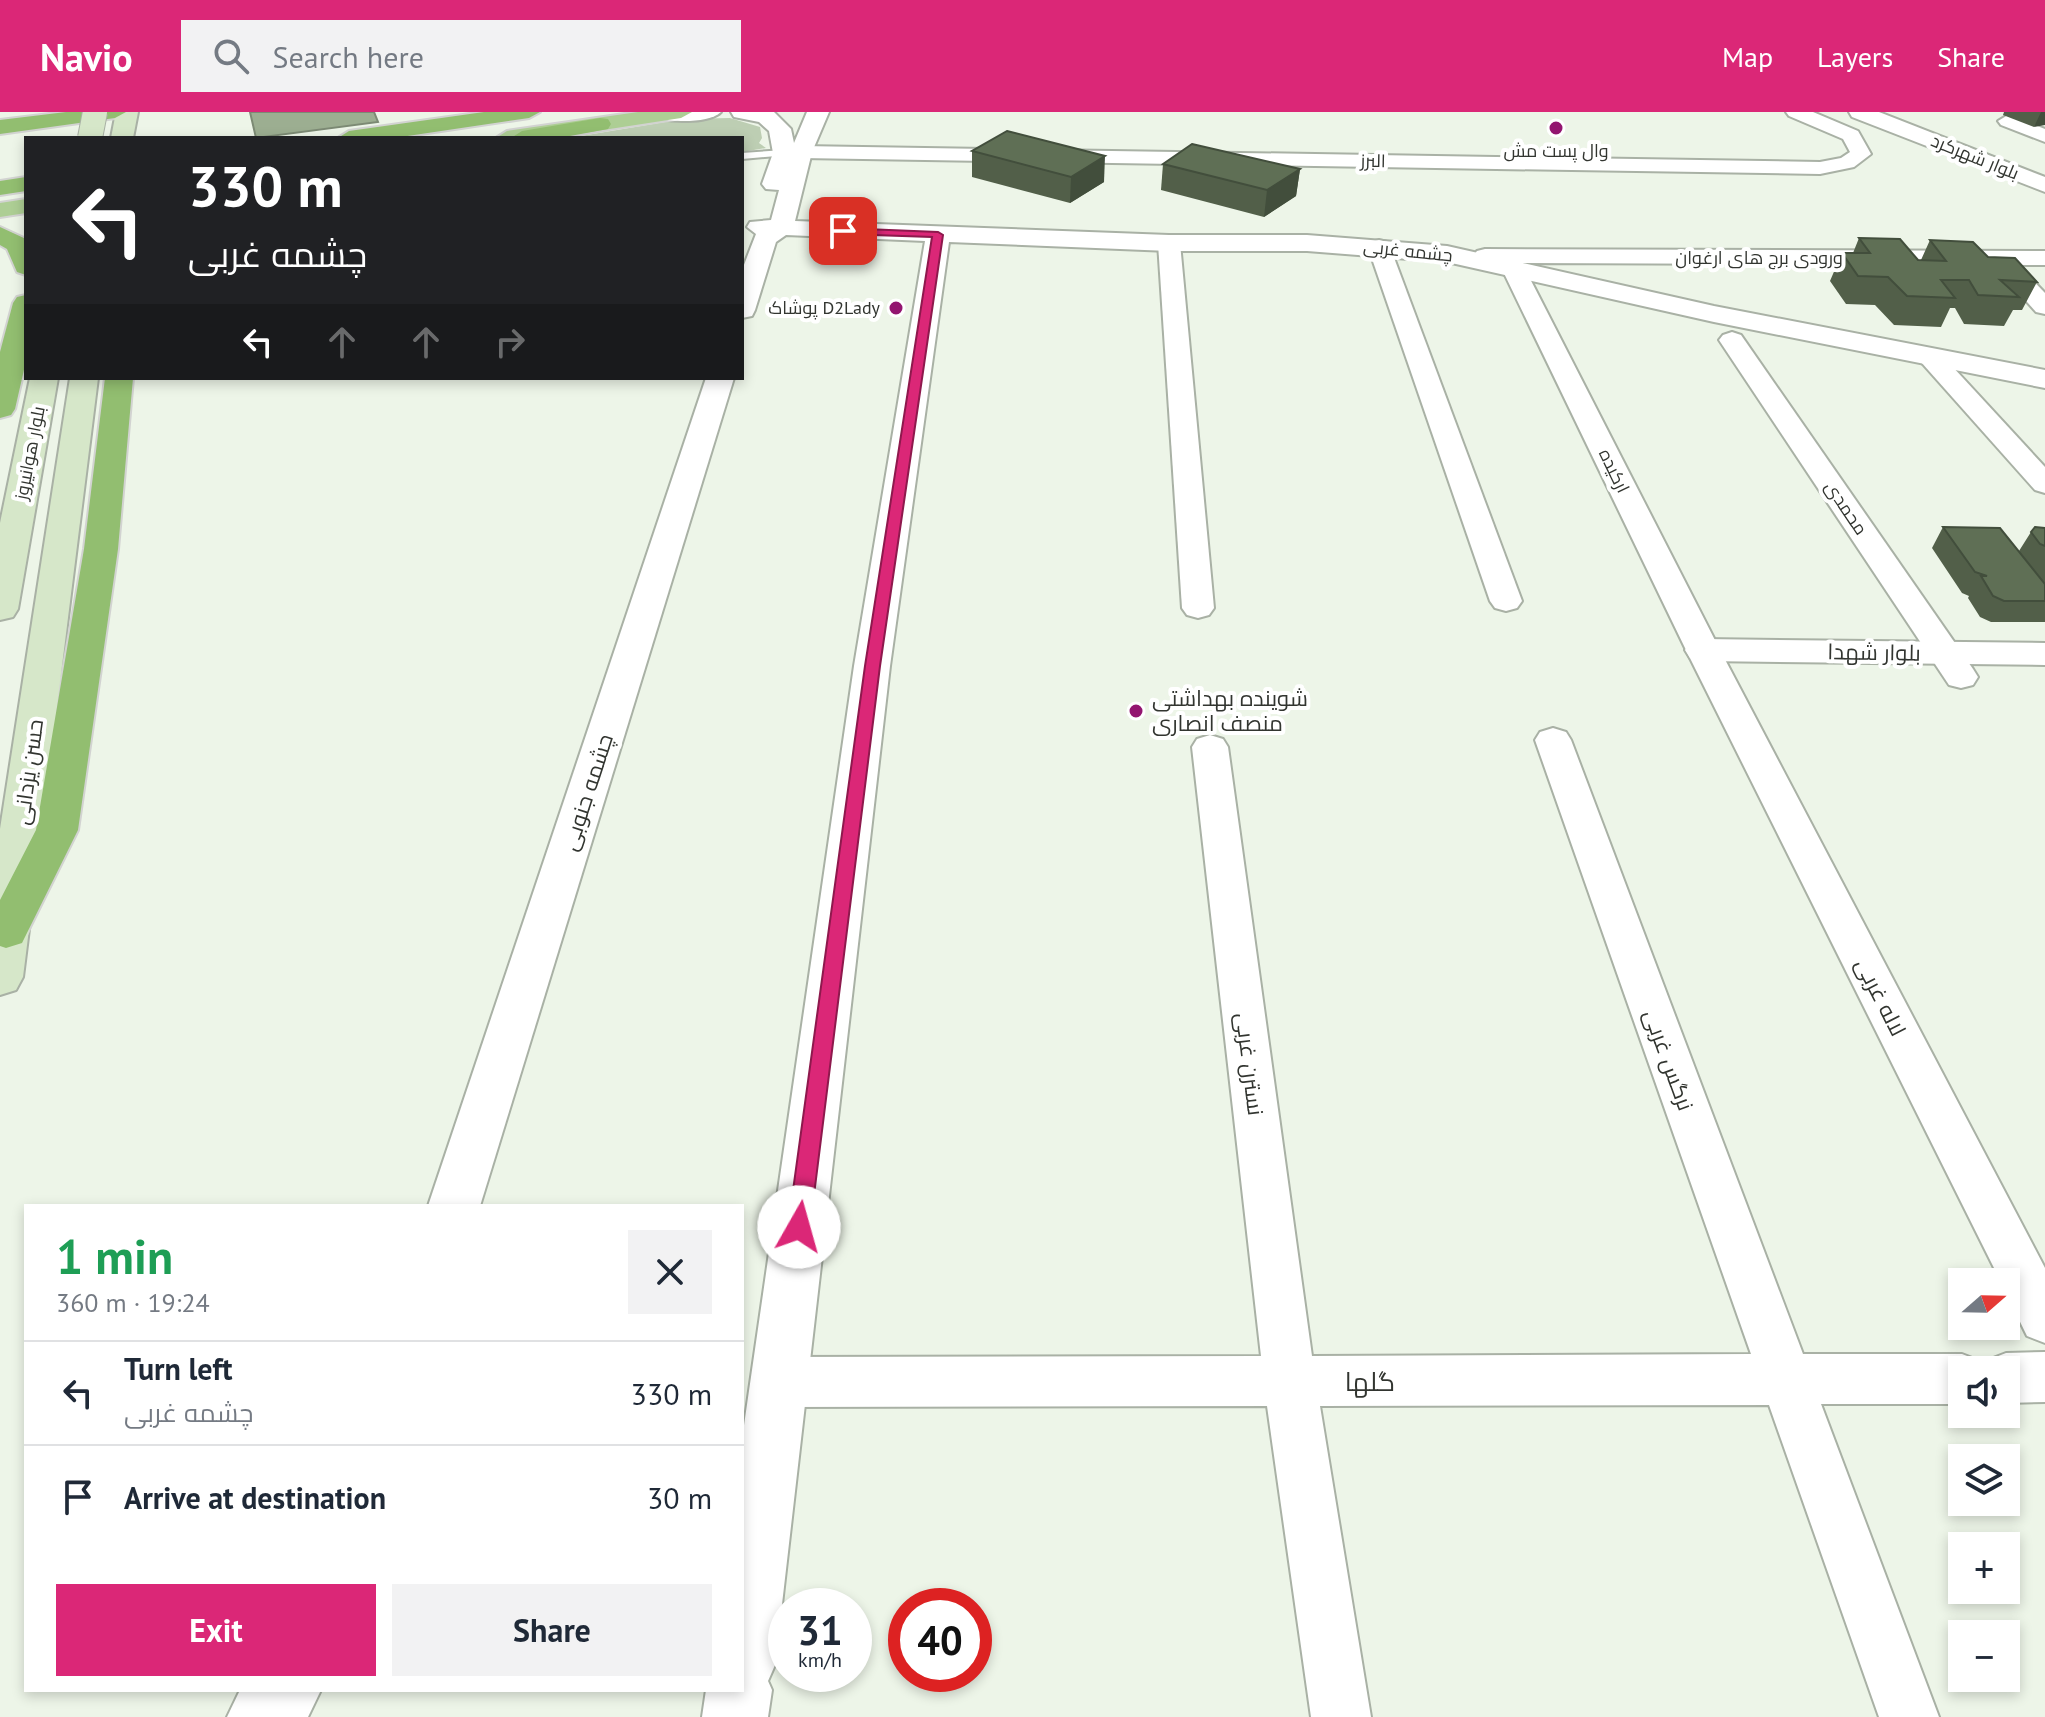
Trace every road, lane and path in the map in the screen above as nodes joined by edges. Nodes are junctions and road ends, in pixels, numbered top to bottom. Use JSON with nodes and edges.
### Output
{"nodes":[{"id":1,"x":95,"y":112,"type":"edge"},
{"id":2,"x":115,"y":112,"type":"edge"},
{"id":3,"x":127,"y":112,"type":"edge"},
{"id":4,"x":529,"y":112,"type":"edge"},
{"id":5,"x":710,"y":112,"type":"edge"},
{"id":6,"x":742,"y":112,"type":"edge"},
{"id":7,"x":818,"y":112,"type":"edge"},
{"id":8,"x":1796,"y":112,"type":"edge"},
{"id":9,"x":1860,"y":112,"type":"edge"},
{"id":10,"x":1910,"y":112,"type":"edge"},
{"id":11,"x":675,"y":113,"type":"edge"},
{"id":12,"x":2008,"y":121,"type":"dead end"},
{"id":13,"x":600,"y":124,"type":"junction"},
{"id":14,"x":0,"y":127,"type":"edge"},
{"id":15,"x":90,"y":136,"type":"edge"},
{"id":16,"x":122,"y":136,"type":"edge"},
{"id":17,"x":363,"y":136,"type":"edge"},
{"id":18,"x":520,"y":136,"type":"edge"},
{"id":19,"x":533,"y":136,"type":"edge"},
{"id":20,"x":2045,"y":136,"type":"edge"},
{"id":21,"x":792,"y":152,"type":"junction"},
{"id":22,"x":744,"y":156,"type":"edge"},
{"id":23,"x":2045,"y":164,"type":"edge"},
{"id":24,"x":24,"y":184,"type":"edge"},
{"id":25,"x":2045,"y":185,"type":"edge"},
{"id":26,"x":0,"y":188,"type":"edge"},
{"id":27,"x":24,"y":206,"type":"edge"},
{"id":28,"x":0,"y":210,"type":"edge"},
{"id":29,"x":768,"y":231,"type":"junction"},
{"id":30,"x":0,"y":234,"type":"edge"},
{"id":31,"x":938,"y":235,"type":"junction"},
{"id":32,"x":1169,"y":243,"type":"junction"},
{"id":33,"x":1379,"y":247,"type":"junction"},
{"id":34,"x":2045,"y":258,"type":"edge"},
{"id":35,"x":1474,"y":259,"type":"junction"},
{"id":36,"x":24,"y":262,"type":"edge"},
{"id":37,"x":1513,"y":267,"type":"junction"},
{"id":38,"x":2014,"y":274,"type":"edge"},
{"id":39,"x":744,"y":304,"type":"edge"},
{"id":40,"x":2045,"y":307,"type":"edge"},
{"id":41,"x":24,"y":311,"type":"edge"},
{"id":42,"x":1732,"y":340,"type":"dead end"},
{"id":43,"x":1930,"y":357,"type":"junction"},
{"id":44,"x":2045,"y":379,"type":"edge"},
{"id":45,"x":44,"y":380,"type":"edge"},
{"id":46,"x":84,"y":380,"type":"edge"},
{"id":47,"x":119,"y":380,"type":"edge"},
{"id":48,"x":719,"y":380,"type":"edge"},
{"id":49,"x":0,"y":409,"type":"edge"},
{"id":50,"x":2045,"y":484,"type":"edge"},
{"id":51,"x":57,"y":566,"type":"joint"},
{"id":52,"x":3,"y":592,"type":"edge"},
{"id":53,"x":1506,"y":601,"type":"dead end"},
{"id":54,"x":1198,"y":608,"type":"dead end"},
{"id":55,"x":2045,"y":654,"type":"edge"},
{"id":56,"x":1709,"y":663,"type":"junction"},
{"id":57,"x":1953,"y":665,"type":"junction"},
{"id":58,"x":2045,"y":677,"type":"edge"},
{"id":59,"x":1553,"y":740,"type":"dead end"},
{"id":60,"x":1210,"y":747,"type":"dead end"},
{"id":61,"x":6,"y":931,"type":"junction"},
{"id":62,"x":0,"y":977,"type":"edge"},
{"id":63,"x":455,"y":1204,"type":"edge"},
{"id":64,"x":2045,"y":1319,"type":"edge"},
{"id":65,"x":2045,"y":1377,"type":"edge"},
{"id":66,"x":2020,"y":1378,"type":"edge"},
{"id":67,"x":1948,"y":1379,"type":"edge"},
{"id":68,"x":1785,"y":1381,"type":"junction"},
{"id":69,"x":779,"y":1382,"type":"junction"},
{"id":70,"x":1290,"y":1382,"type":"junction"},
{"id":71,"x":744,"y":1650,"type":"edge"},
{"id":72,"x":286,"y":1692,"type":"edge"},
{"id":73,"x":297,"y":1692,"type":"edge"},
{"id":74,"x":739,"y":1692,"type":"edge"},
{"id":75,"x":260,"y":1717,"type":"edge"},
{"id":76,"x":289,"y":1717,"type":"edge"},
{"id":77,"x":735,"y":1717,"type":"edge"},
{"id":78,"x":1341,"y":1717,"type":"edge"},
{"id":79,"x":1909,"y":1717,"type":"edge"}],
"edges":[{"from":1,"to":15,"type":"main road","bridge":true},
{"from":2,"to":14,"type":"highway"},
{"from":3,"to":16,"type":"main road"},
{"from":4,"to":17,"type":"highway"},
{"from":5,"to":11,"type":"street"},
{"from":6,"to":21,"type":"street"},
{"from":7,"to":21,"type":"street"},
{"from":8,"to":21,"type":"street","name":"البرز"},
{"from":9,"to":25,"type":"street","name":"بلوار شهرکرد"},
{"from":10,"to":23,"type":"street","name":"بلوار شهرکرد"},
{"from":11,"to":13,"type":"main road"},
{"from":12,"to":20,"type":"street"},
{"from":13,"to":18,"type":"main road"},
{"from":13,"to":19,"type":"highway"},
{"from":21,"to":22,"type":"lane"},
{"from":21,"to":29,"type":"street"},
{"from":24,"to":26,"type":"highway"},
{"from":27,"to":28,"type":"main road"},
{"from":29,"to":31,"type":"street","name":"چشمه غربی"},
{"from":29,"to":39,"type":"street"},
{"from":30,"to":36,"type":"highway"},
{"from":31,"to":32,"type":"street","name":"چشمه غربی"},
{"from":31,"to":69,"type":"street"},
{"from":32,"to":33,"type":"street","name":"چشمه غربی"},
{"from":32,"to":54,"type":"street"},
{"from":33,"to":35,"type":"street","name":"چشمه غربی"},
{"from":33,"to":53,"type":"street"},
{"from":34,"to":35,"type":"street","name":"ورودی برج های ارغوان"},
{"from":35,"to":37,"type":"street","name":"چشمه غربی"},
{"from":37,"to":43,"type":"street","name":"چشمه غربی"},
{"from":37,"to":56,"type":"street","name":"ارکیده"},
{"from":38,"to":40,"type":"street"},
{"from":41,"to":49,"type":"highway"},
{"from":42,"to":57,"type":"street","name":"محمدی"},
{"from":43,"to":44,"type":"street","name":"چشمه غربی"},
{"from":43,"to":50,"type":"street"},
{"from":45,"to":52,"type":"main road","name":"بلوار هوانیروز"},
{"from":46,"to":51,"type":"main road","name":"بلوار هوانیروز"},
{"from":47,"to":61,"type":"highway"},
{"from":48,"to":63,"type":"street","name":"چشمه جنوبی"},
{"from":51,"to":61,"type":"main road","name":"حسن یزدانی"},
{"from":55,"to":57,"type":"street","name":"بلوار شهدا"},
{"from":56,"to":57,"type":"street","name":"بلوار شهدا"},
{"from":56,"to":64,"type":"street","name":"لاله غربی"},
{"from":57,"to":58,"type":"street","name":"بلوار شهدا"},
{"from":59,"to":68,"type":"street","name":"نرگس غربی"},
{"from":60,"to":70,"type":"street","name":"نسترن غربی"},
{"from":61,"to":62,"type":"main road","name":"حسن یزدانی"},
{"from":65,"to":66,"type":"street"},
{"from":67,"to":68,"type":"street","name":"گلها"},
{"from":68,"to":70,"type":"street","name":"گلها"},
{"from":68,"to":79,"type":"street","name":"نرگس غربی"},
{"from":69,"to":70,"type":"street","name":"گلها"},
{"from":69,"to":71,"type":"street"},
{"from":70,"to":78,"type":"street","name":"نسترن غربی"},
{"from":72,"to":75,"type":"street"},
{"from":73,"to":76,"type":"street"},
{"from":74,"to":77,"type":"street"}]}
